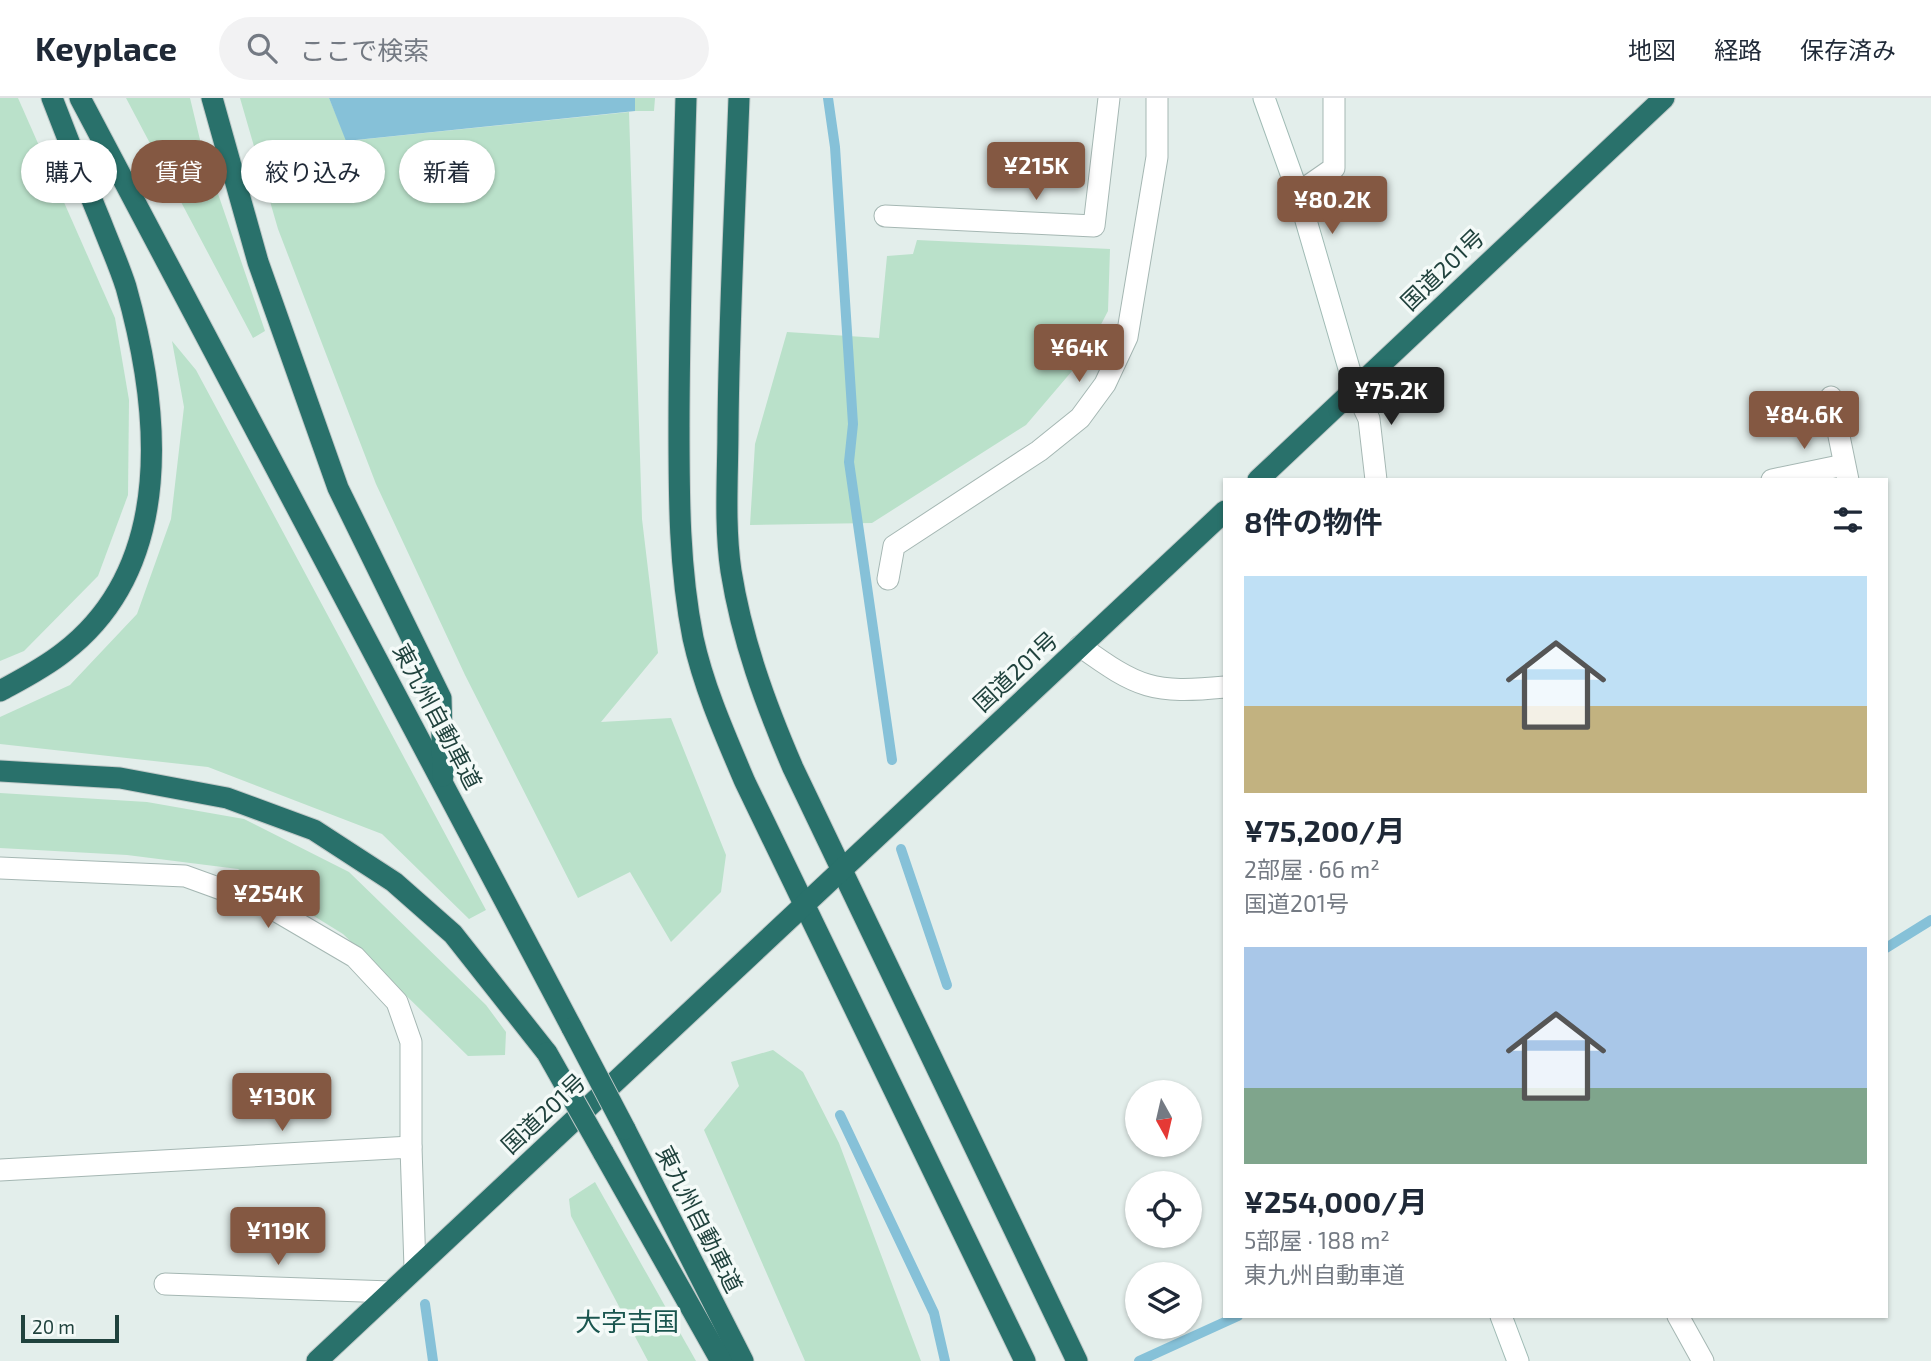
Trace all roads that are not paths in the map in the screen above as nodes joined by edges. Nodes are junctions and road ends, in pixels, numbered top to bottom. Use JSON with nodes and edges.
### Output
{"nodes":[{"id":1,"x":52,"y":98,"type":"edge"},
{"id":2,"x":80,"y":98,"type":"edge"},
{"id":3,"x":212,"y":98,"type":"edge"},
{"id":4,"x":686,"y":98,"type":"edge"},
{"id":5,"x":739,"y":98,"type":"edge"},
{"id":6,"x":1110,"y":98,"type":"edge"},
{"id":7,"x":1157,"y":98,"type":"edge"},
{"id":8,"x":1264,"y":98,"type":"edge"},
{"id":9,"x":1334,"y":98,"type":"edge"},
{"id":10,"x":1664,"y":98,"type":"edge"},
{"id":11,"x":1298,"y":192,"type":"junction"},
{"id":12,"x":885,"y":216,"type":"dead end"},
{"id":13,"x":1355,"y":389,"type":"junction"},
{"id":14,"x":1831,"y":397,"type":"dead end"},
{"id":15,"x":1846,"y":472,"type":"edge"},
{"id":16,"x":1260,"y":478,"type":"edge"},
{"id":17,"x":1376,"y":478,"type":"edge"},
{"id":18,"x":1790,"y":478,"type":"edge"},
{"id":19,"x":1223,"y":512,"type":"edge"},
{"id":20,"x":888,"y":579,"type":"dead end"},
{"id":21,"x":1080,"y":646,"type":"junction"},
{"id":22,"x":1223,"y":687,"type":"edge"},
{"id":23,"x":0,"y":691,"type":"edge"},
{"id":24,"x":0,"y":771,"type":"edge"},
{"id":25,"x":443,"y":782,"type":"junction"},
{"id":26,"x":0,"y":868,"type":"edge"},
{"id":27,"x":840,"y":870,"type":"junction"},
{"id":28,"x":805,"y":904,"type":"junction"},
{"id":29,"x":411,"y":1147,"type":"junction"},
{"id":30,"x":0,"y":1170,"type":"edge"},
{"id":31,"x":415,"y":1268,"type":"junction"},
{"id":32,"x":165,"y":1284,"type":"dead end"},
{"id":33,"x":391,"y":1292,"type":"junction"},
{"id":34,"x":1501,"y":1318,"type":"edge"},
{"id":35,"x":1679,"y":1318,"type":"edge"},
{"id":36,"x":317,"y":1361,"type":"edge"},
{"id":37,"x":721,"y":1361,"type":"edge"},
{"id":38,"x":743,"y":1361,"type":"edge"},
{"id":39,"x":1025,"y":1361,"type":"edge"},
{"id":40,"x":1077,"y":1361,"type":"edge"},
{"id":41,"x":1518,"y":1361,"type":"edge"},
{"id":42,"x":1703,"y":1361,"type":"edge"}],
"edges":[{"from":1,"to":23,"type":"highway"},
{"from":2,"to":25,"type":"highway","name":"東九州自動車道"},
{"from":3,"to":25,"type":"highway"},
{"from":4,"to":28,"type":"highway"},
{"from":5,"to":27,"type":"highway"},
{"from":6,"to":12,"type":"street"},
{"from":7,"to":20,"type":"street"},
{"from":8,"to":11,"type":"street"},
{"from":9,"to":11,"type":"street"},
{"from":10,"to":13,"type":"highway","name":"国道201号"},
{"from":11,"to":13,"type":"street"},
{"from":13,"to":16,"type":"highway","name":"国道201号"},
{"from":13,"to":17,"type":"street"},
{"from":14,"to":15,"type":"street"},
{"from":15,"to":18,"type":"street"},
{"from":19,"to":21,"type":"highway","name":"国道201号"},
{"from":21,"to":22,"type":"street"},
{"from":21,"to":27,"type":"highway","name":"国道201号"},
{"from":24,"to":37,"type":"highway","bridge":true},
{"from":25,"to":38,"type":"highway","name":"東九州自動車道","bridge":true},
{"from":26,"to":29,"type":"street"},
{"from":27,"to":28,"type":"highway","name":"国道201号"},
{"from":27,"to":40,"type":"highway"},
{"from":28,"to":31,"type":"highway","name":"国道201号"},
{"from":28,"to":39,"type":"highway"},
{"from":29,"to":30,"type":"street"},
{"from":29,"to":31,"type":"street"},
{"from":31,"to":33,"type":"highway","name":"国道201号"},
{"from":32,"to":33,"type":"street"},
{"from":33,"to":36,"type":"highway","name":"国道201号"},
{"from":34,"to":41,"type":"street"},
{"from":35,"to":42,"type":"street"}]}
